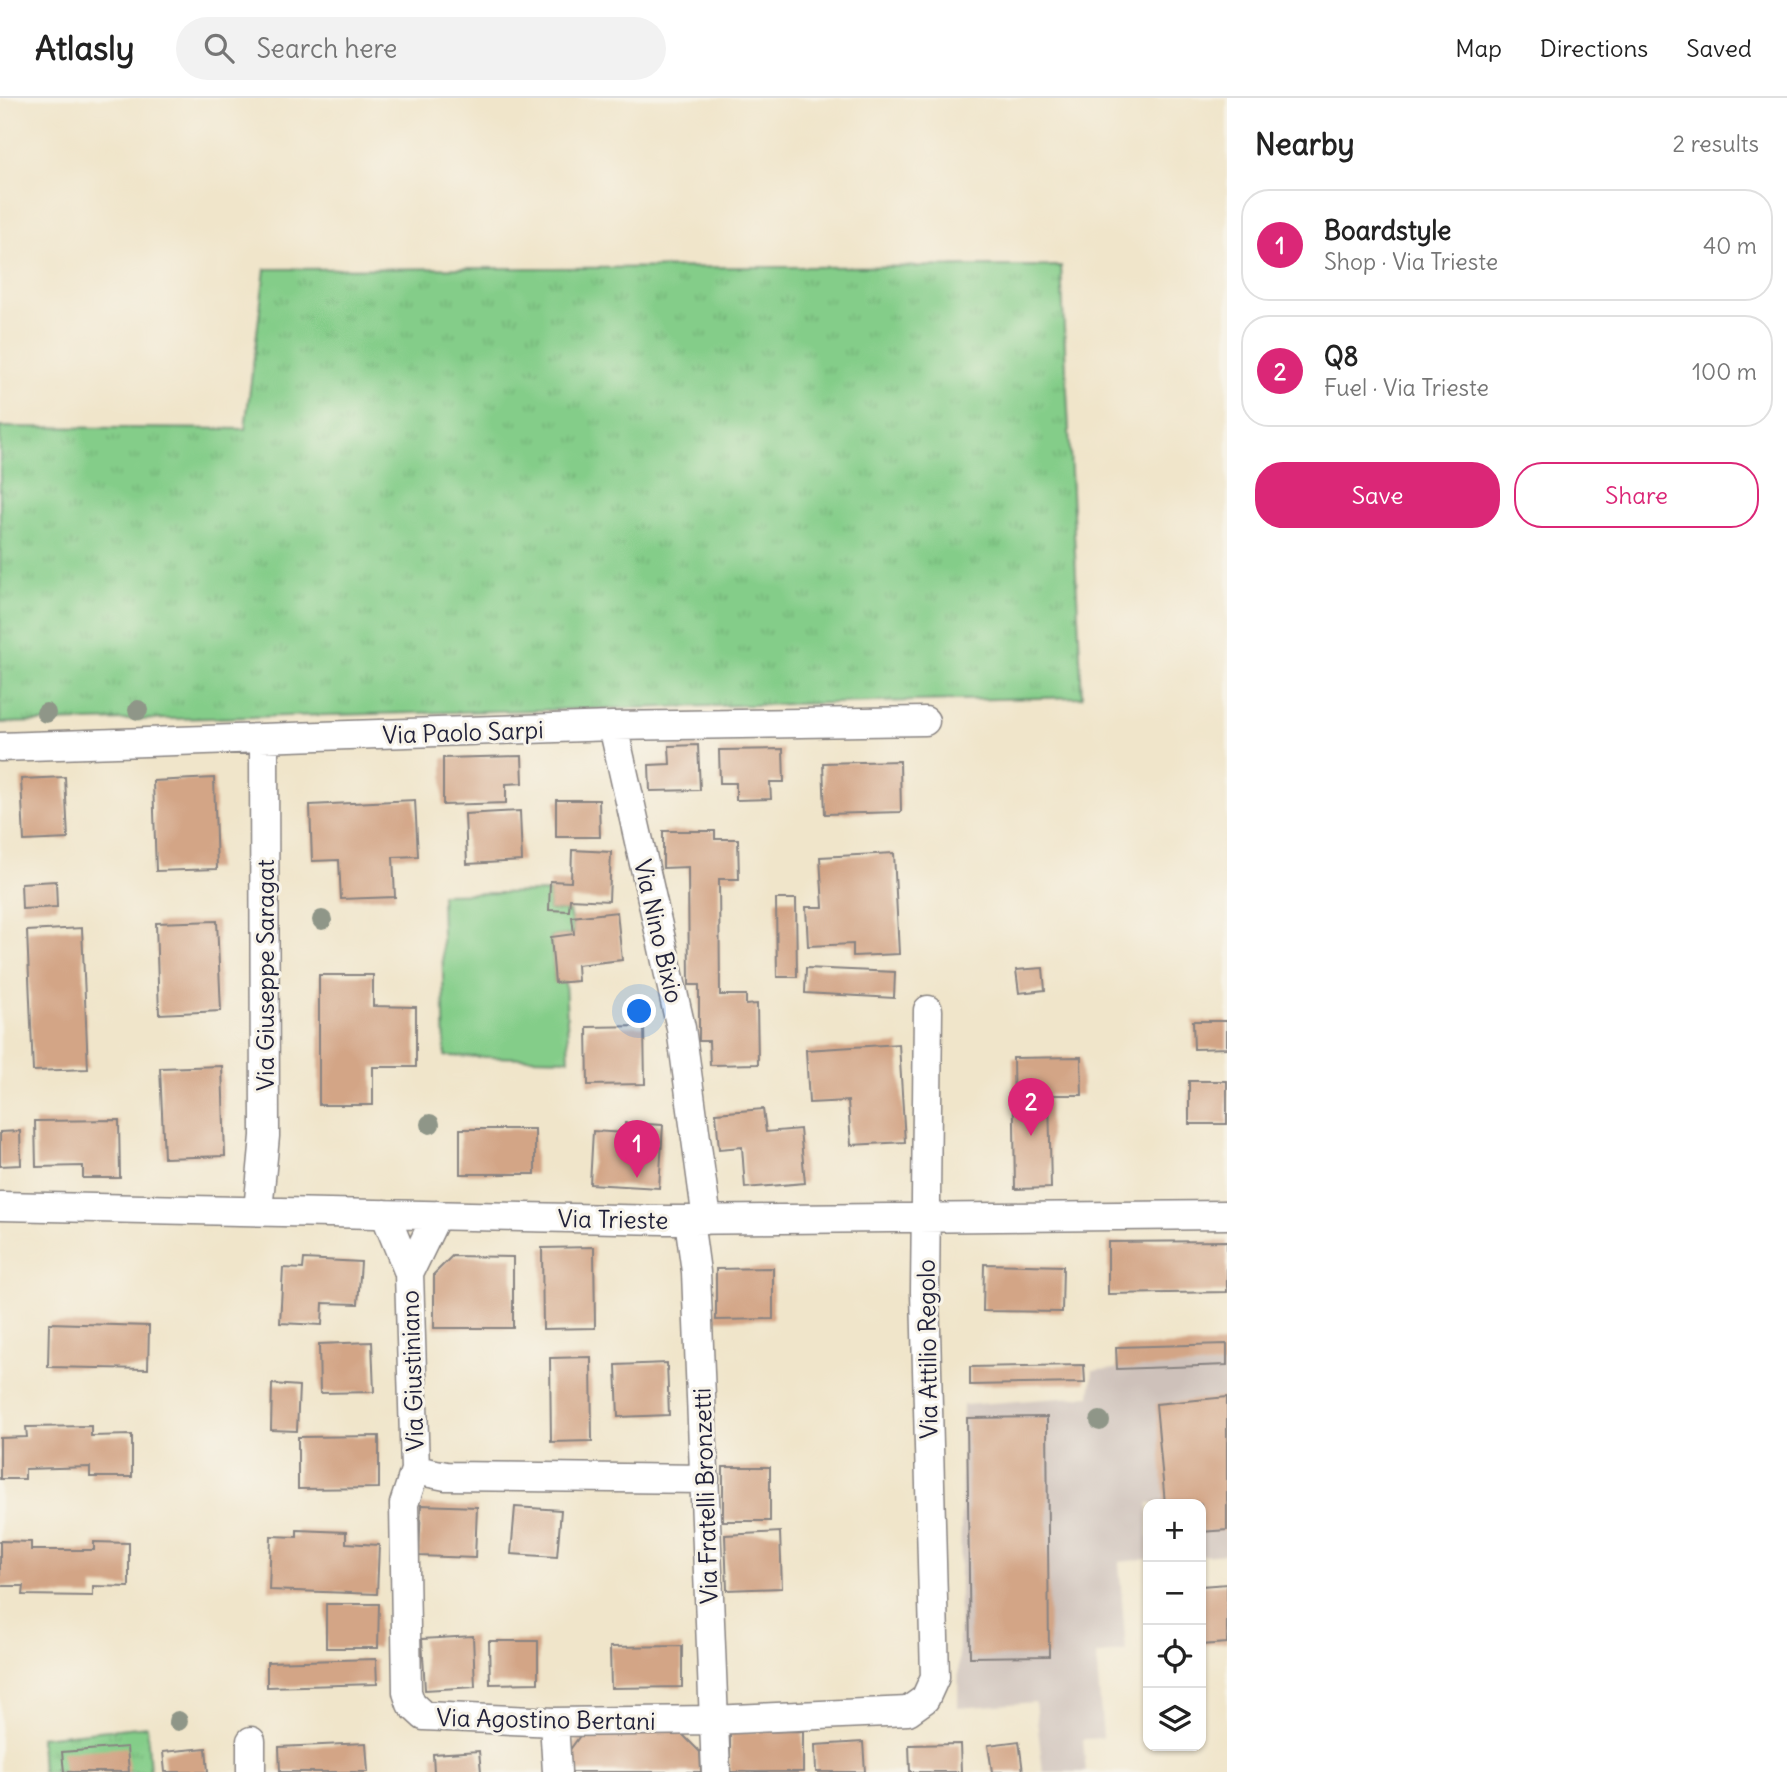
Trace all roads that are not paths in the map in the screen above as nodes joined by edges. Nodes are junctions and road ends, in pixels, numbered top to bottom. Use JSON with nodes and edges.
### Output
{"nodes":[{"id":1,"x":925,"y":721,"type":"dead end"},
{"id":2,"x":613,"y":726,"type":"junction"},
{"id":3,"x":264,"y":739,"type":"junction"},
{"id":4,"x":0,"y":747,"type":"edge"},
{"id":5,"x":928,"y":1010,"type":"dead end"},
{"id":6,"x":0,"y":1206,"type":"edge"},
{"id":7,"x":258,"y":1211,"type":"junction"},
{"id":8,"x":385,"y":1214,"type":"junction"},
{"id":9,"x":1227,"y":1215,"type":"edge"},
{"id":10,"x":437,"y":1216,"type":"junction"},
{"id":11,"x":926,"y":1217,"type":"junction"},
{"id":12,"x":698,"y":1220,"type":"junction"},
{"id":13,"x":409,"y":1272,"type":"junction"},
{"id":14,"x":415,"y":1470,"type":"junction"},
{"id":15,"x":705,"y":1479,"type":"junction"},
{"id":16,"x":932,"y":1687,"type":"joint"},
{"id":17,"x":713,"y":1720,"type":"junction"},
{"id":18,"x":555,"y":1722,"type":"junction"},
{"id":19,"x":251,"y":1741,"type":"dead end"},
{"id":20,"x":251,"y":1772,"type":"edge"},
{"id":21,"x":558,"y":1772,"type":"edge"},
{"id":22,"x":716,"y":1772,"type":"edge"}],
"edges":[{"from":1,"to":2,"type":"street","name":"Via Paolo Sarpi"},
{"from":2,"to":3,"type":"street","name":"Via Paolo Sarpi"},
{"from":2,"to":12,"type":"street","name":"Via Nino Bixio"},
{"from":3,"to":4,"type":"street","name":"Via Paolo Sarpi"},
{"from":3,"to":7,"type":"street","name":"Via Giuseppe Saragat"},
{"from":5,"to":11,"type":"street","name":"Via Attilio Regolo"},
{"from":6,"to":7,"type":"street","name":"Via Trieste"},
{"from":7,"to":8,"type":"street","name":"Via Trieste"},
{"from":8,"to":10,"type":"street","name":"Via Trieste"},
{"from":8,"to":13,"type":"street","name":"Via Giustiniano"},
{"from":9,"to":11,"type":"street","name":"Via Trieste"},
{"from":10,"to":12,"type":"street","name":"Via Trieste"},
{"from":10,"to":13,"type":"street","name":"Via Giustiniano"},
{"from":11,"to":12,"type":"street","name":"Via Trieste"},
{"from":11,"to":16,"type":"street","name":"Via Attilio Regolo"},
{"from":12,"to":15,"type":"street","name":"Via Fratelli Bronzetti"},
{"from":13,"to":14,"type":"street","name":"Via Giustiniano"},
{"from":14,"to":15,"type":"street"},
{"from":14,"to":18,"type":"street","name":"Via Agostino Bertani"},
{"from":15,"to":17,"type":"street","name":"Via Fratelli Bronzetti"},
{"from":16,"to":17,"type":"street","name":"Via Agostino Bertani"},
{"from":17,"to":18,"type":"street","name":"Via Agostino Bertani"},
{"from":17,"to":22,"type":"street","name":"Via Fratelli Bronzetti"},
{"from":18,"to":21,"type":"street"},
{"from":19,"to":20,"type":"street"}]}
